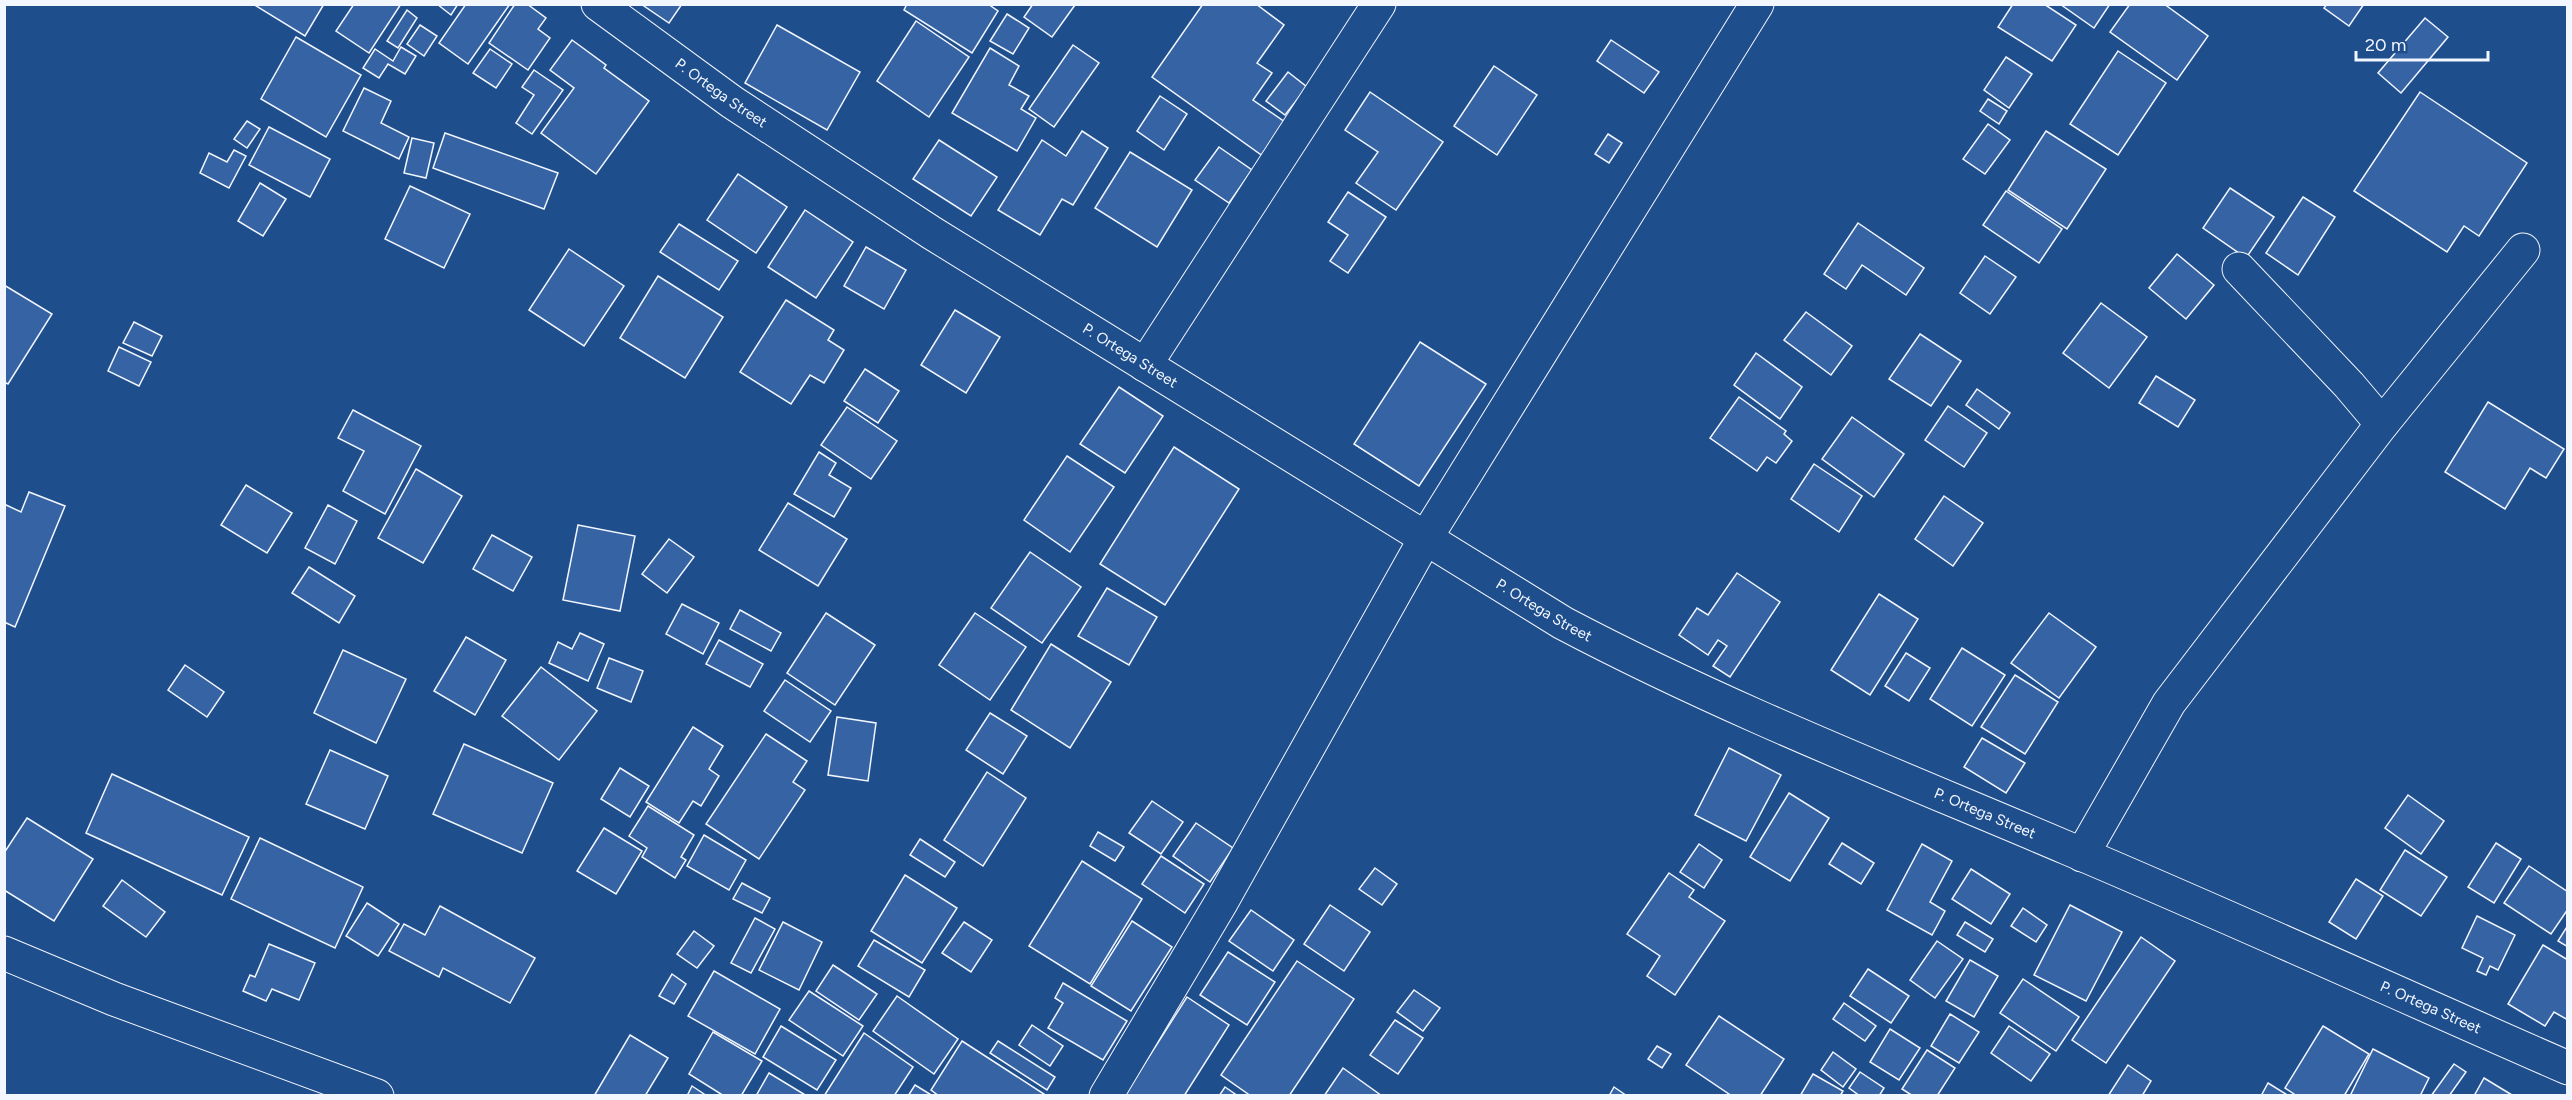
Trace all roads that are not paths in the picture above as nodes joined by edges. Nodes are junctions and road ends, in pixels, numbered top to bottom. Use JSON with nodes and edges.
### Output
{"nodes":[{"id":1,"x":598,"y":4,"type":"edge"},
{"id":2,"x":1378,"y":4,"type":"edge"},
{"id":3,"x":1757,"y":4,"type":"edge"},
{"id":4,"x":2523,"y":250,"type":"dead end"},
{"id":5,"x":2239,"y":269,"type":"dead end"},
{"id":6,"x":1144,"y":365,"type":"junction"},
{"id":7,"x":2382,"y":424,"type":"junction"},
{"id":8,"x":1425,"y":540,"type":"junction"},
{"id":9,"x":2082,"y":855,"type":"junction"},
{"id":10,"x":4,"y":953,"type":"edge"},
{"id":11,"x":2568,"y":1068,"type":"edge"},
{"id":12,"x":377,"y":1095,"type":"edge"},
{"id":13,"x":1106,"y":1095,"type":"edge"}],
"edges":[{"from":1,"to":6,"type":"street","name":"P. Ortega Street"},
{"from":2,"to":6,"type":"street"},
{"from":3,"to":8,"type":"street"},
{"from":4,"to":7,"type":"street"},
{"from":5,"to":7,"type":"street"},
{"from":6,"to":8,"type":"street","name":"P. Ortega Street"},
{"from":7,"to":9,"type":"street"},
{"from":8,"to":9,"type":"street","name":"P. Ortega Street"},
{"from":8,"to":13,"type":"street"},
{"from":9,"to":11,"type":"street","name":"P. Ortega Street"},
{"from":10,"to":12,"type":"street"}]}
